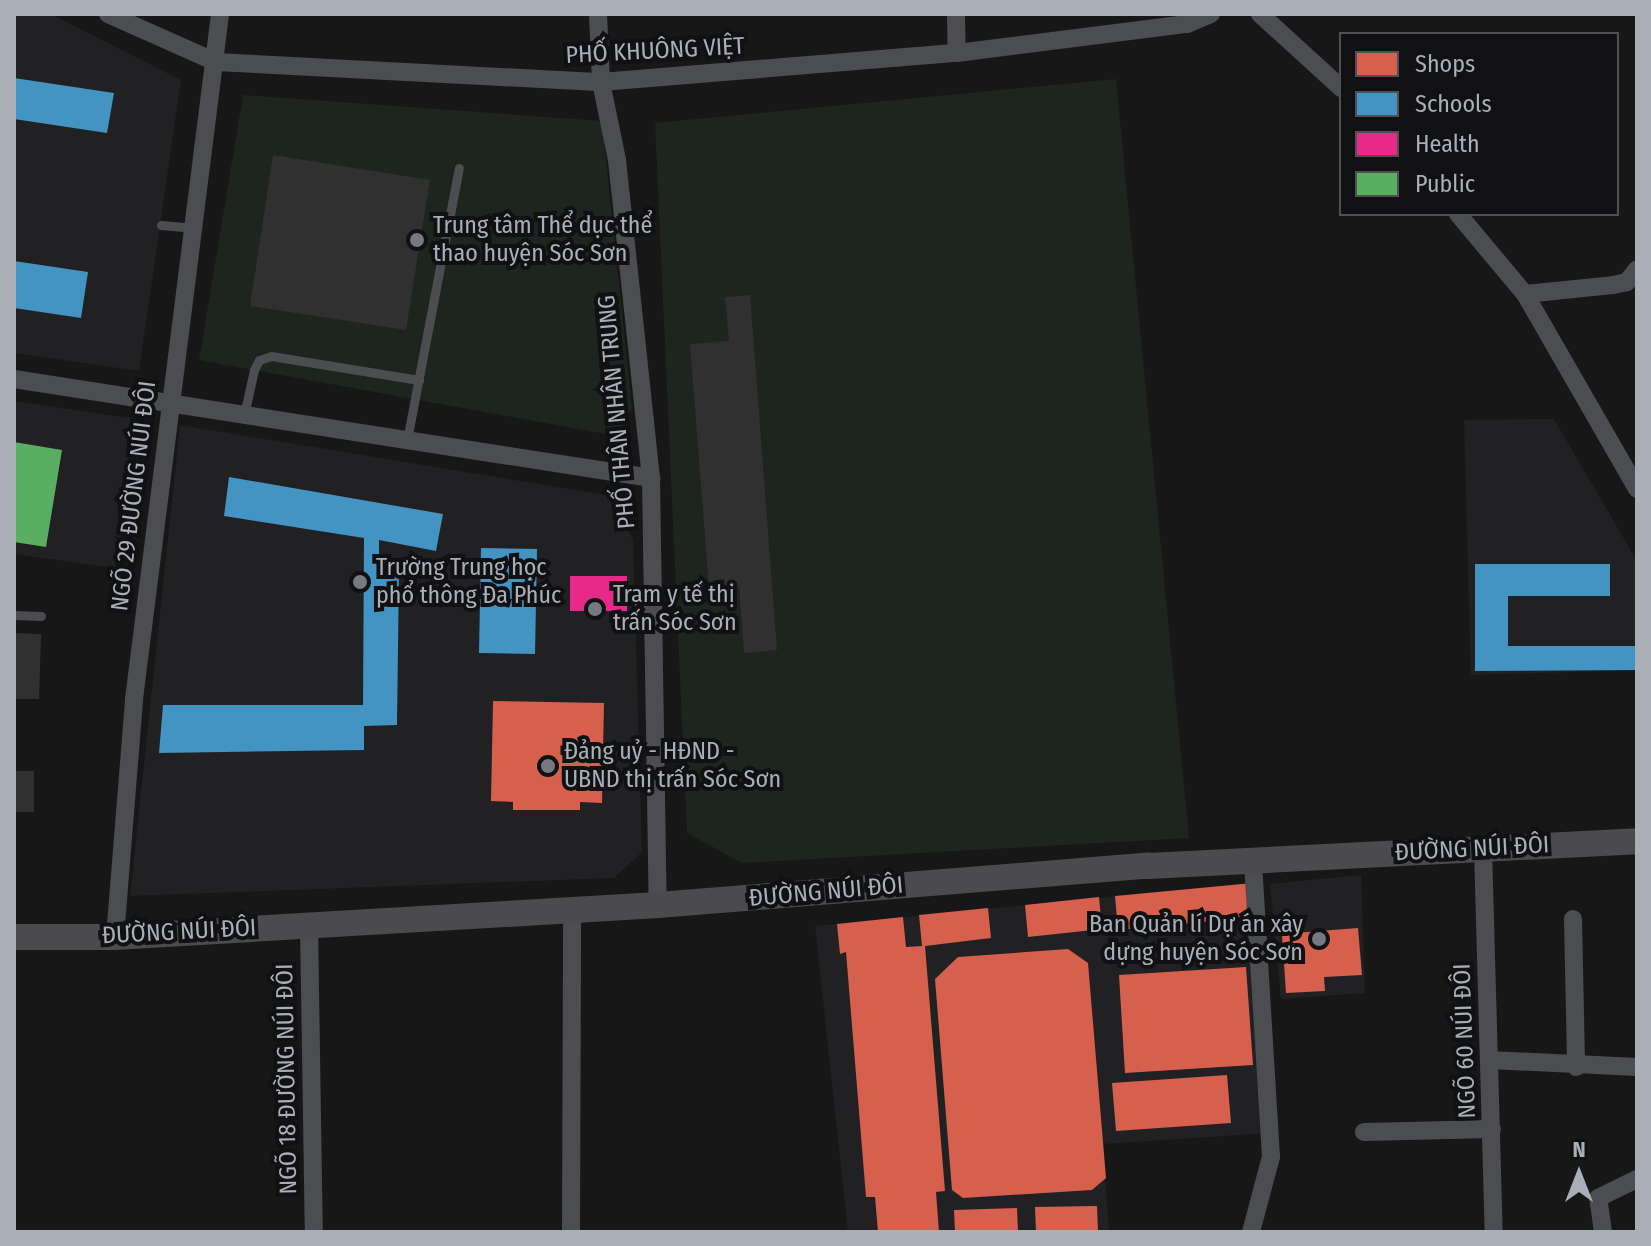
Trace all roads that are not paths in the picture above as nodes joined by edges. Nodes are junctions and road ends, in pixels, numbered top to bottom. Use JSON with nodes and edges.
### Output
{"nodes":[{"id":1,"x":108,"y":14,"type":"edge"},
{"id":2,"x":220,"y":14,"type":"edge"},
{"id":3,"x":598,"y":14,"type":"edge"},
{"id":4,"x":956,"y":14,"type":"edge"},
{"id":5,"x":1211,"y":14,"type":"edge"},
{"id":6,"x":1260,"y":14,"type":"edge"},
{"id":7,"x":957,"y":53,"type":"junction"},
{"id":8,"x":216,"y":62,"type":"junction"},
{"id":9,"x":601,"y":82,"type":"junction"},
{"id":10,"x":1339,"y":86,"type":"edge"},
{"id":11,"x":459,"y":168,"type":"dead end"},
{"id":12,"x":1460,"y":216,"type":"edge"},
{"id":13,"x":161,"y":225,"type":"dead end"},
{"id":14,"x":193,"y":228,"type":"junction"},
{"id":15,"x":1637,"y":269,"type":"edge"},
{"id":16,"x":1525,"y":294,"type":"junction"},
{"id":17,"x":14,"y":379,"type":"edge"},
{"id":18,"x":419,"y":380,"type":"junction"},
{"id":19,"x":168,"y":403,"type":"junction"},
{"id":20,"x":244,"y":415,"type":"junction"},
{"id":21,"x":407,"y":440,"type":"junction"},
{"id":22,"x":651,"y":478,"type":"junction"},
{"id":23,"x":1637,"y":489,"type":"edge"},
{"id":24,"x":14,"y":615,"type":"edge"},
{"id":25,"x":41,"y":616,"type":"dead end"},
{"id":26,"x":1637,"y":841,"type":"edge"},
{"id":27,"x":1483,"y":849,"type":"junction"},
{"id":28,"x":1253,"y":861,"type":"junction"},
{"id":29,"x":658,"y":905,"type":"junction"},
{"id":30,"x":572,"y":910,"type":"junction"},
{"id":31,"x":1573,"y":919,"type":"dead end"},
{"id":32,"x":309,"y":926,"type":"junction"},
{"id":33,"x":14,"y":937,"type":"edge"},
{"id":34,"x":115,"y":937,"type":"junction"},
{"id":35,"x":1490,"y":1060,"type":"junction"},
{"id":36,"x":1576,"y":1067,"type":"junction"},
{"id":37,"x":1637,"y":1067,"type":"edge"},
{"id":38,"x":1492,"y":1129,"type":"junction"},
{"id":39,"x":1364,"y":1132,"type":"dead end"},
{"id":40,"x":1637,"y":1179,"type":"edge"},
{"id":41,"x":314,"y":1232,"type":"edge"},
{"id":42,"x":571,"y":1232,"type":"edge"},
{"id":43,"x":1251,"y":1232,"type":"edge"},
{"id":44,"x":1494,"y":1232,"type":"edge"},
{"id":45,"x":1603,"y":1232,"type":"edge"}],
"edges":[{"from":1,"to":8,"type":"street","name":"PHỐ KHUÔNG VIỆT"},
{"from":2,"to":8,"type":"street","name":"NGÕ 29 ĐƯỜNG NÚI ĐÔI"},
{"from":3,"to":9,"type":"street","name":"PHỐ THÂN NHÂN TRUNG"},
{"from":4,"to":7,"type":"street"},
{"from":5,"to":7,"type":"street","name":"PHỐ KHUÔNG VIỆT"},
{"from":6,"to":10,"type":"street"},
{"from":7,"to":9,"type":"street","name":"PHỐ KHUÔNG VIỆT"},
{"from":8,"to":9,"type":"street","name":"PHỐ KHUÔNG VIỆT"},
{"from":8,"to":14,"type":"street","name":"NGÕ 29 ĐƯỜNG NÚI ĐÔI"},
{"from":9,"to":22,"type":"street","name":"PHỐ THÂN NHÂN TRUNG"},
{"from":11,"to":18,"type":"lane"},
{"from":12,"to":16,"type":"street"},
{"from":13,"to":14,"type":"lane"},
{"from":14,"to":19,"type":"street","name":"NGÕ 29 ĐƯỜNG NÚI ĐÔI"},
{"from":15,"to":16,"type":"street"},
{"from":16,"to":23,"type":"street"},
{"from":17,"to":19,"type":"street"},
{"from":18,"to":20,"type":"lane"},
{"from":18,"to":21,"type":"lane"},
{"from":19,"to":20,"type":"street"},
{"from":19,"to":34,"type":"street","name":"NGÕ 29 ĐƯỜNG NÚI ĐÔI"},
{"from":20,"to":21,"type":"street"},
{"from":21,"to":22,"type":"street"},
{"from":22,"to":29,"type":"street","name":"PHỐ THÂN NHÂN TRUNG"},
{"from":24,"to":25,"type":"lane"},
{"from":26,"to":27,"type":"main road","name":"ĐƯỜNG NÚI ĐÔI"},
{"from":27,"to":28,"type":"main road","name":"ĐƯỜNG NÚI ĐÔI"},
{"from":27,"to":35,"type":"street","name":"NGÕ 60 NÚI ĐÔI"},
{"from":28,"to":29,"type":"main road","name":"ĐƯỜNG NÚI ĐÔI"},
{"from":28,"to":43,"type":"street"},
{"from":29,"to":30,"type":"main road","name":"ĐƯỜNG NÚI ĐÔI"},
{"from":30,"to":32,"type":"main road","name":"ĐƯỜNG NÚI ĐÔI"},
{"from":30,"to":42,"type":"street"},
{"from":31,"to":36,"type":"street"},
{"from":32,"to":34,"type":"main road","name":"ĐƯỜNG NÚI ĐÔI"},
{"from":32,"to":41,"type":"street","name":"NGÕ 18 ĐƯỜNG NÚI ĐÔI"},
{"from":33,"to":34,"type":"main road","name":"ĐƯỜNG NÚI ĐÔI"},
{"from":35,"to":36,"type":"street"},
{"from":35,"to":38,"type":"street","name":"NGÕ 60 NÚI ĐÔI"},
{"from":36,"to":37,"type":"street"},
{"from":38,"to":39,"type":"street"},
{"from":38,"to":44,"type":"street","name":"NGÕ 60 NÚI ĐÔI"},
{"from":40,"to":45,"type":"street"}]}
